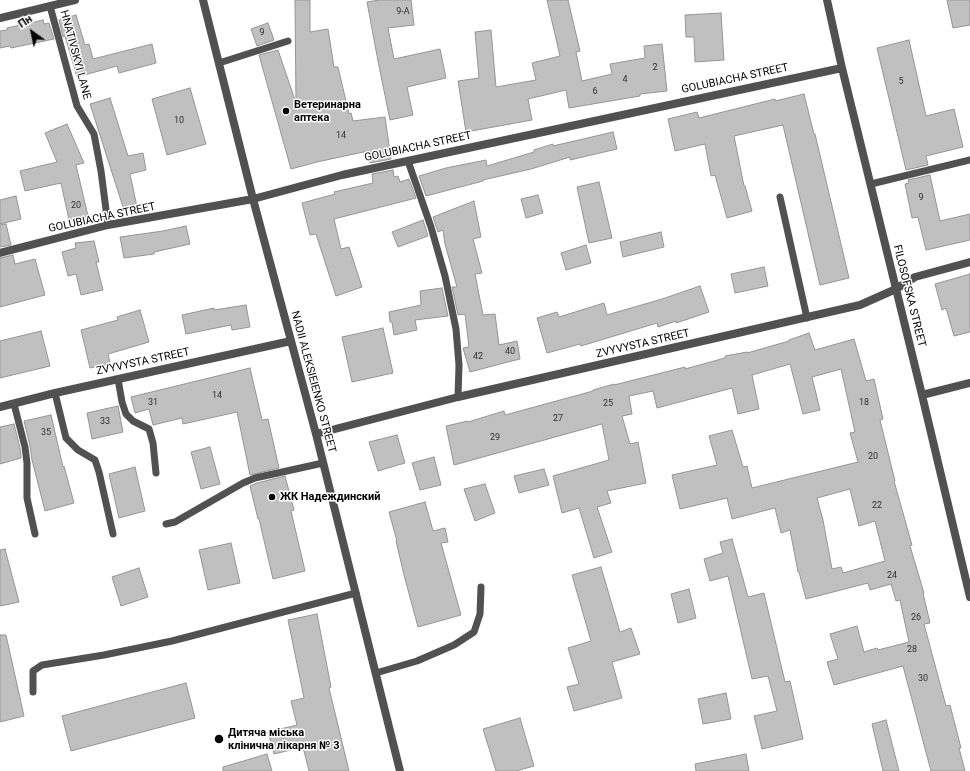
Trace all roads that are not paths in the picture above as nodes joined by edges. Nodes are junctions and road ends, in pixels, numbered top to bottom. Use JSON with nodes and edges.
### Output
{"nodes":[{"id":1,"x":75,"y":0,"type":"edge"},
{"id":2,"x":203,"y":0,"type":"edge"},
{"id":3,"x":828,"y":0,"type":"edge"},
{"id":4,"x":50,"y":6,"type":"junction"},
{"id":5,"x":0,"y":18,"type":"edge"},
{"id":6,"x":288,"y":41,"type":"dead end"},
{"id":7,"x":218,"y":63,"type":"junction"},
{"id":8,"x":842,"y":68,"type":"junction"},
{"id":9,"x":970,"y":160,"type":"edge"},
{"id":10,"x":408,"y":161,"type":"junction"},
{"id":11,"x":871,"y":184,"type":"junction"},
{"id":12,"x":780,"y":197,"type":"dead end"},
{"id":13,"x":253,"y":199,"type":"junction"},
{"id":14,"x":108,"y":225,"type":"junction"},
{"id":15,"x":0,"y":253,"type":"edge"},
{"id":16,"x":970,"y":262,"type":"edge"},
{"id":17,"x":896,"y":289,"type":"junction"},
{"id":18,"x":807,"y":318,"type":"junction"},
{"id":19,"x":291,"y":341,"type":"junction"},
{"id":20,"x":118,"y":379,"type":"junction"},
{"id":21,"x":970,"y":383,"type":"edge"},
{"id":22,"x":55,"y":393,"type":"junction"},
{"id":23,"x":922,"y":395,"type":"junction"},
{"id":24,"x":458,"y":398,"type":"junction"},
{"id":25,"x":14,"y":404,"type":"junction"},
{"id":26,"x":0,"y":407,"type":"edge"},
{"id":27,"x":316,"y":434,"type":"junction"},
{"id":28,"x":323,"y":463,"type":"junction"},
{"id":29,"x":156,"y":473,"type":"dead end"},
{"id":30,"x":166,"y":524,"type":"dead end"},
{"id":31,"x":35,"y":534,"type":"dead end"},
{"id":32,"x":113,"y":534,"type":"dead end"},
{"id":33,"x":481,"y":587,"type":"dead end"},
{"id":34,"x":356,"y":593,"type":"junction"},
{"id":35,"x":970,"y":597,"type":"edge"},
{"id":36,"x":376,"y":673,"type":"junction"},
{"id":37,"x":33,"y":692,"type":"dead end"},
{"id":38,"x":400,"y":771,"type":"edge"}],
"edges":[{"from":1,"to":4,"type":"street"},
{"from":2,"to":7,"type":"street","name":"NADII ALEKSIEIENKO STREET"},
{"from":3,"to":8,"type":"street","name":"FILOSOFSKA STREET"},
{"from":4,"to":5,"type":"street"},
{"from":4,"to":14,"type":"lane","name":"HNATIVSKYI LANE"},
{"from":6,"to":7,"type":"lane"},
{"from":7,"to":13,"type":"street","name":"NADII ALEKSIEIENKO STREET"},
{"from":8,"to":10,"type":"street","name":"GOLUBIACHA STREET"},
{"from":8,"to":11,"type":"street","name":"FILOSOFSKA STREET"},
{"from":9,"to":11,"type":"lane"},
{"from":10,"to":13,"type":"street","name":"GOLUBIACHA STREET"},
{"from":10,"to":24,"type":"lane"},
{"from":11,"to":17,"type":"street","name":"FILOSOFSKA STREET"},
{"from":12,"to":18,"type":"lane"},
{"from":13,"to":14,"type":"street","name":"GOLUBIACHA STREET"},
{"from":13,"to":19,"type":"street","name":"NADII ALEKSIEIENKO STREET"},
{"from":14,"to":15,"type":"street","name":"GOLUBIACHA STREET"},
{"from":16,"to":17,"type":"street","name":"ZVYVYSTA STREET"},
{"from":17,"to":18,"type":"street","name":"ZVYVYSTA STREET"},
{"from":17,"to":23,"type":"street","name":"FILOSOFSKA STREET"},
{"from":18,"to":24,"type":"street","name":"ZVYVYSTA STREET"},
{"from":19,"to":20,"type":"street","name":"ZVYVYSTA STREET"},
{"from":19,"to":27,"type":"street","name":"NADII ALEKSIEIENKO STREET"},
{"from":20,"to":22,"type":"street","name":"ZVYVYSTA STREET"},
{"from":20,"to":29,"type":"lane"},
{"from":21,"to":23,"type":"street"},
{"from":22,"to":25,"type":"street","name":"ZVYVYSTA STREET"},
{"from":22,"to":32,"type":"lane"},
{"from":23,"to":35,"type":"street","name":"FILOSOFSKA STREET"},
{"from":24,"to":27,"type":"street","name":"ZVYVYSTA STREET"},
{"from":25,"to":26,"type":"street","name":"ZVYVYSTA STREET"},
{"from":25,"to":31,"type":"lane"},
{"from":27,"to":28,"type":"street","name":"NADII ALEKSIEIENKO STREET"},
{"from":28,"to":30,"type":"lane"},
{"from":28,"to":34,"type":"street","name":"NADII ALEKSIEIENKO STREET"},
{"from":33,"to":36,"type":"lane"},
{"from":34,"to":36,"type":"street","name":"NADII ALEKSIEIENKO STREET"},
{"from":34,"to":37,"type":"lane"},
{"from":36,"to":38,"type":"street","name":"NADII ALEKSIEIENKO STREET"}]}
